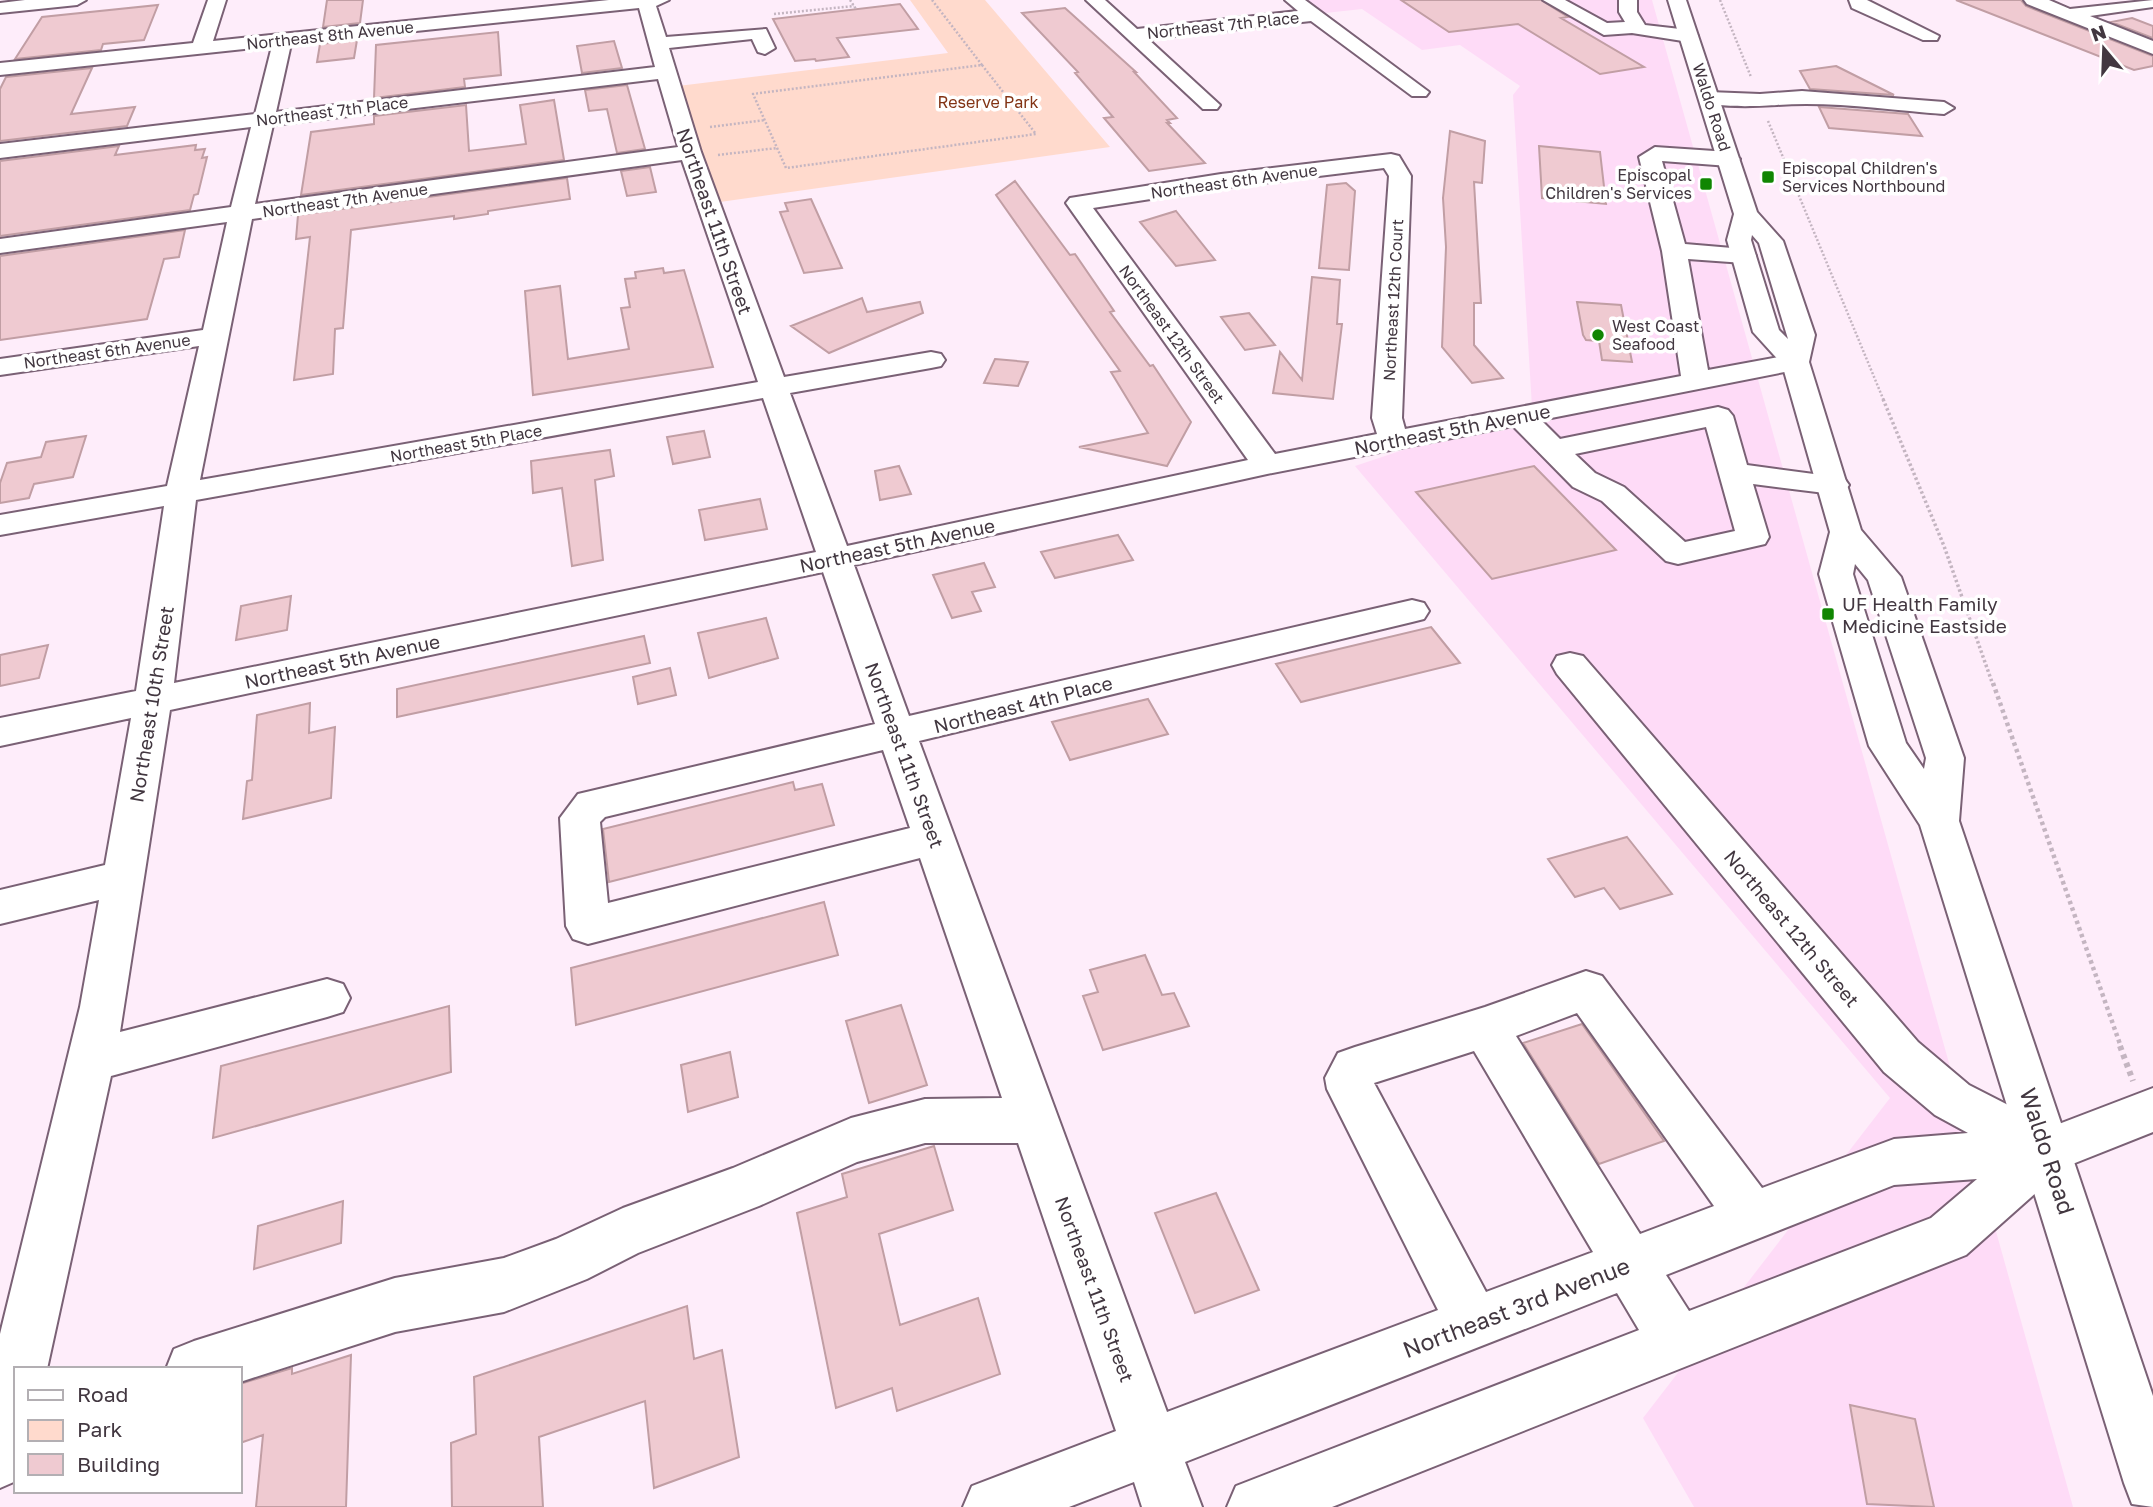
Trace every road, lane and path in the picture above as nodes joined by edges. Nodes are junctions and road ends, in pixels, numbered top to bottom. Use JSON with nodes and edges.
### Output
{"nodes":[{"id":1,"x":77,"y":0,"type":"edge"},
{"id":2,"x":216,"y":0,"type":"edge"},
{"id":3,"x":850,"y":0,"type":"edge"},
{"id":4,"x":932,"y":0,"type":"edge"},
{"id":5,"x":1095,"y":0,"type":"edge"},
{"id":6,"x":1294,"y":0,"type":"edge"},
{"id":7,"x":1552,"y":0,"type":"edge"},
{"id":8,"x":1628,"y":0,"type":"edge"},
{"id":9,"x":1677,"y":0,"type":"edge"},
{"id":10,"x":1720,"y":0,"type":"edge"},
{"id":11,"x":2033,"y":0,"type":"edge"},
{"id":12,"x":653,"y":1,"type":"edge"},
{"id":13,"x":1858,"y":2,"type":"edge"},
{"id":14,"x":2153,"y":2,"type":"edge"},
{"id":15,"x":853,"y":6,"type":"junction"},
{"id":16,"x":0,"y":8,"type":"edge"},
{"id":17,"x":498,"y":8,"type":"edge"},
{"id":18,"x":856,"y":9,"type":"dead end"},
{"id":19,"x":2068,"y":14,"type":"junction"},
{"id":20,"x":1314,"y":15,"type":"junction"},
{"id":21,"x":764,"y":16,"type":"dead end"},
{"id":22,"x":1635,"y":27,"type":"junction"},
{"id":23,"x":1131,"y":35,"type":"junction"},
{"id":24,"x":1689,"y":36,"type":"junction"},
{"id":25,"x":1930,"y":36,"type":"dead end"},
{"id":26,"x":282,"y":40,"type":"junction"},
{"id":27,"x":201,"y":48,"type":"junction"},
{"id":28,"x":765,"y":48,"type":"dead end"},
{"id":29,"x":2153,"y":48,"type":"edge"},
{"id":30,"x":660,"y":58,"type":"junction"},
{"id":31,"x":983,"y":65,"type":"junction"},
{"id":32,"x":0,"y":69,"type":"edge"},
{"id":33,"x":1419,"y":92,"type":"dead end"},
{"id":34,"x":1709,"y":98,"type":"junction"},
{"id":35,"x":1760,"y":100,"type":"junction"},
{"id":36,"x":1210,"y":105,"type":"dead end"},
{"id":37,"x":1944,"y":108,"type":"dead end"},
{"id":38,"x":263,"y":120,"type":"junction"},
{"id":39,"x":765,"y":120,"type":"junction"},
{"id":40,"x":702,"y":145,"type":"junction"},
{"id":41,"x":777,"y":148,"type":"junction"},
{"id":42,"x":0,"y":150,"type":"edge"},
{"id":43,"x":1729,"y":159,"type":"junction"},
{"id":44,"x":1391,"y":161,"type":"joint"},
{"id":45,"x":1078,"y":203,"type":"joint"},
{"id":46,"x":241,"y":214,"type":"junction"},
{"id":47,"x":1746,"y":214,"type":"junction"},
{"id":48,"x":0,"y":246,"type":"edge"},
{"id":49,"x":1674,"y":251,"type":"junction"},
{"id":50,"x":1744,"y":256,"type":"junction"},
{"id":51,"x":215,"y":335,"type":"junction"},
{"id":52,"x":931,"y":360,"type":"dead end"},
{"id":53,"x":1795,"y":362,"type":"junction"},
{"id":54,"x":0,"y":367,"type":"edge"},
{"id":55,"x":1696,"y":381,"type":"junction"},
{"id":56,"x":772,"y":387,"type":"junction"},
{"id":57,"x":1520,"y":416,"type":"junction"},
{"id":58,"x":1394,"y":440,"type":"junction"},
{"id":59,"x":1555,"y":449,"type":"junction"},
{"id":60,"x":1267,"y":465,"type":"junction"},
{"id":61,"x":1734,"y":472,"type":"junction"},
{"id":62,"x":1833,"y":485,"type":"junction"},
{"id":63,"x":181,"y":495,"type":"junction"},
{"id":64,"x":0,"y":526,"type":"edge"},
{"id":65,"x":1846,"y":532,"type":"junction"},
{"id":66,"x":835,"y":559,"type":"junction"},
{"id":67,"x":1412,"y":611,"type":"dead end"},
{"id":68,"x":1570,"y":665,"type":"dead end"},
{"id":69,"x":153,"y":700,"type":"junction"},
{"id":70,"x":0,"y":732,"type":"edge"},
{"id":71,"x":898,"y":734,"type":"junction"},
{"id":72,"x":1938,"y":821,"type":"junction"},
{"id":73,"x":935,"y":838,"type":"junction"},
{"id":74,"x":123,"y":878,"type":"junction"},
{"id":75,"x":0,"y":907,"type":"edge"},
{"id":76,"x":327,"y":998,"type":"dead end"},
{"id":77,"x":1485,"y":1027,"type":"junction"},
{"id":78,"x":91,"y":1060,"type":"junction"},
{"id":79,"x":2149,"y":1112,"type":"edge"},
{"id":80,"x":1035,"y":1120,"type":"junction"},
{"id":81,"x":2048,"y":1151,"type":"junction"},
{"id":82,"x":1752,"y":1216,"type":"junction"},
{"id":83,"x":1629,"y":1263,"type":"junction"},
{"id":84,"x":1473,"y":1323,"type":"junction"},
{"id":85,"x":1677,"y":1343,"type":"junction"},
{"id":86,"x":20,"y":1367,"type":"edge"},
{"id":87,"x":200,"y":1367,"type":"edge"},
{"id":88,"x":14,"y":1393,"type":"edge"},
{"id":89,"x":10,"y":1410,"type":"edge"},
{"id":90,"x":1151,"y":1446,"type":"junction"},
{"id":91,"x":2153,"y":1483,"type":"edge"},
{"id":92,"x":993,"y":1507,"type":"edge"},
{"id":93,"x":1172,"y":1507,"type":"edge"},
{"id":94,"x":1257,"y":1507,"type":"edge"}],
"edges":[{"from":1,"to":16,"type":"main road"},
{"from":2,"to":27,"type":"main road"},
{"from":3,"to":15,"type":"path"},
{"from":4,"to":31,"type":"path"},
{"from":5,"to":23,"type":"main road"},
{"from":6,"to":20,"type":"main road"},
{"from":7,"to":22,"type":"main road"},
{"from":8,"to":22,"type":"main road"},
{"from":9,"to":24,"type":"main road","name":"Waldo Road"},
{"from":10,"to":35,"type":"path"},
{"from":11,"to":19,"type":"main road"},
{"from":12,"to":17,"type":"main road","name":"Northeast 8th Avenue"},
{"from":12,"to":30,"type":"main road","name":"Northeast 11th Street"},
{"from":13,"to":25,"type":"main road"},
{"from":14,"to":19,"type":"main road"},
{"from":15,"to":18,"type":"path"},
{"from":15,"to":21,"type":"path"},
{"from":17,"to":26,"type":"main road","name":"Northeast 8th Avenue"},
{"from":19,"to":29,"type":"main road"},
{"from":20,"to":23,"type":"main road","name":"Northeast 7th Place"},
{"from":20,"to":33,"type":"main road"},
{"from":22,"to":24,"type":"main road"},
{"from":23,"to":36,"type":"main road"},
{"from":24,"to":34,"type":"main road","name":"Waldo Road"},
{"from":26,"to":27,"type":"main road","name":"Northeast 8th Avenue"},
{"from":26,"to":38,"type":"main road","name":"Northeast 10th Street"},
{"from":27,"to":32,"type":"main road","name":"Northeast 8th Avenue"},
{"from":28,"to":30,"type":"main road","name":"Northeast 7th Place"},
{"from":30,"to":38,"type":"main road","name":"Northeast 7th Place"},
{"from":30,"to":40,"type":"main road","name":"Northeast 11th Street"},
{"from":31,"to":39,"type":"path"},
{"from":31,"to":41,"type":"path"},
{"from":34,"to":35,"type":"main road"},
{"from":34,"to":43,"type":"main road","name":"Waldo Road"},
{"from":35,"to":37,"type":"main road"},
{"from":35,"to":79,"type":"path"},
{"from":38,"to":42,"type":"main road","name":"Northeast 7th Place"},
{"from":38,"to":46,"type":"main road","name":"Northeast 10th Street"},
{"from":39,"to":40,"type":"path"},
{"from":39,"to":41,"type":"path"},
{"from":40,"to":41,"type":"path"},
{"from":40,"to":46,"type":"main road","name":"Northeast 7th Avenue"},
{"from":40,"to":56,"type":"main road","name":"Northeast 11th Street"},
{"from":43,"to":47,"type":"main road","name":"Waldo Road"},
{"from":43,"to":49,"type":"main road"},
{"from":44,"to":45,"type":"main road","name":"Northeast 6th Avenue"},
{"from":44,"to":58,"type":"main road","name":"Northeast 12th Court"},
{"from":45,"to":60,"type":"main road","name":"Northeast 12th Street"},
{"from":46,"to":48,"type":"main road","name":"Northeast 7th Avenue"},
{"from":46,"to":51,"type":"main road","name":"Northeast 10th Street"},
{"from":47,"to":50,"type":"main road","name":"Waldo Road"},
{"from":47,"to":53,"type":"main road","name":"Waldo Road"},
{"from":49,"to":50,"type":"main road"},
{"from":49,"to":55,"type":"main road"},
{"from":50,"to":53,"type":"main road","name":"Waldo Road"},
{"from":51,"to":54,"type":"main road","name":"Northeast 6th Avenue"},
{"from":51,"to":63,"type":"main road","name":"Northeast 10th Street"},
{"from":52,"to":56,"type":"main road","name":"Northeast 5th Place"},
{"from":53,"to":55,"type":"main road","name":"Northeast 5th Avenue"},
{"from":53,"to":62,"type":"main road","name":"Waldo Road"},
{"from":55,"to":57,"type":"main road","name":"Northeast 5th Avenue"},
{"from":56,"to":63,"type":"main road","name":"Northeast 5th Place"},
{"from":56,"to":66,"type":"main road","name":"Northeast 11th Street"},
{"from":57,"to":58,"type":"main road","name":"Northeast 5th Avenue"},
{"from":57,"to":59,"type":"main road"},
{"from":58,"to":60,"type":"main road","name":"Northeast 5th Avenue"},
{"from":59,"to":61,"type":"main road"},
{"from":59,"to":61,"type":"main road"},
{"from":60,"to":66,"type":"main road","name":"Northeast 5th Avenue"},
{"from":61,"to":62,"type":"main road"},
{"from":62,"to":65,"type":"main road","name":"Waldo Road"},
{"from":63,"to":64,"type":"main road","name":"Northeast 5th Place"},
{"from":63,"to":69,"type":"main road","name":"Northeast 10th Street"},
{"from":65,"to":72,"type":"main road","name":"Waldo Road"},
{"from":65,"to":72,"type":"main road","name":"Waldo Road"},
{"from":66,"to":69,"type":"main road","name":"Northeast 5th Avenue"},
{"from":66,"to":71,"type":"main road","name":"Northeast 11th Street"},
{"from":67,"to":71,"type":"main road","name":"Northeast 4th Place"},
{"from":68,"to":81,"type":"main road","name":"Northeast 12th Street"},
{"from":69,"to":70,"type":"main road","name":"Northeast 5th Avenue"},
{"from":69,"to":74,"type":"main road","name":"Northeast 10th Street"},
{"from":71,"to":73,"type":"main road","name":"Northeast 11th Street"},
{"from":71,"to":73,"type":"main road","name":"Northeast 4th Place"},
{"from":72,"to":81,"type":"main road","name":"Waldo Road"},
{"from":73,"to":80,"type":"main road","name":"Northeast 11th Street"},
{"from":74,"to":75,"type":"main road"},
{"from":74,"to":78,"type":"main road","name":"Northeast 10th Street"},
{"from":76,"to":78,"type":"main road"},
{"from":77,"to":82,"type":"main road"},
{"from":77,"to":83,"type":"main road"},
{"from":77,"to":84,"type":"main road"},
{"from":78,"to":86,"type":"main road","name":"Northeast 10th Street"},
{"from":79,"to":81,"type":"main road","name":"Northeast 3rd Avenue"},
{"from":80,"to":87,"type":"main road"},
{"from":80,"to":90,"type":"main road","name":"Northeast 11th Street"},
{"from":81,"to":82,"type":"main road","name":"Northeast 3rd Avenue"},
{"from":81,"to":85,"type":"main road","name":"Northeast 3rd Avenue"},
{"from":81,"to":91,"type":"main road","name":"Waldo Road"},
{"from":82,"to":83,"type":"main road","name":"Northeast 3rd Avenue"},
{"from":83,"to":84,"type":"main road","name":"Northeast 3rd Avenue"},
{"from":83,"to":85,"type":"main road"},
{"from":84,"to":90,"type":"main road","name":"Northeast 3rd Avenue"},
{"from":85,"to":94,"type":"main road","name":"Northeast 3rd Avenue"},
{"from":88,"to":89,"type":"main road","name":"Northeast 10th Street"},
{"from":90,"to":92,"type":"main road","name":"Northeast 3rd Avenue"},
{"from":90,"to":93,"type":"main road","name":"Northeast 11th Street"}]}
